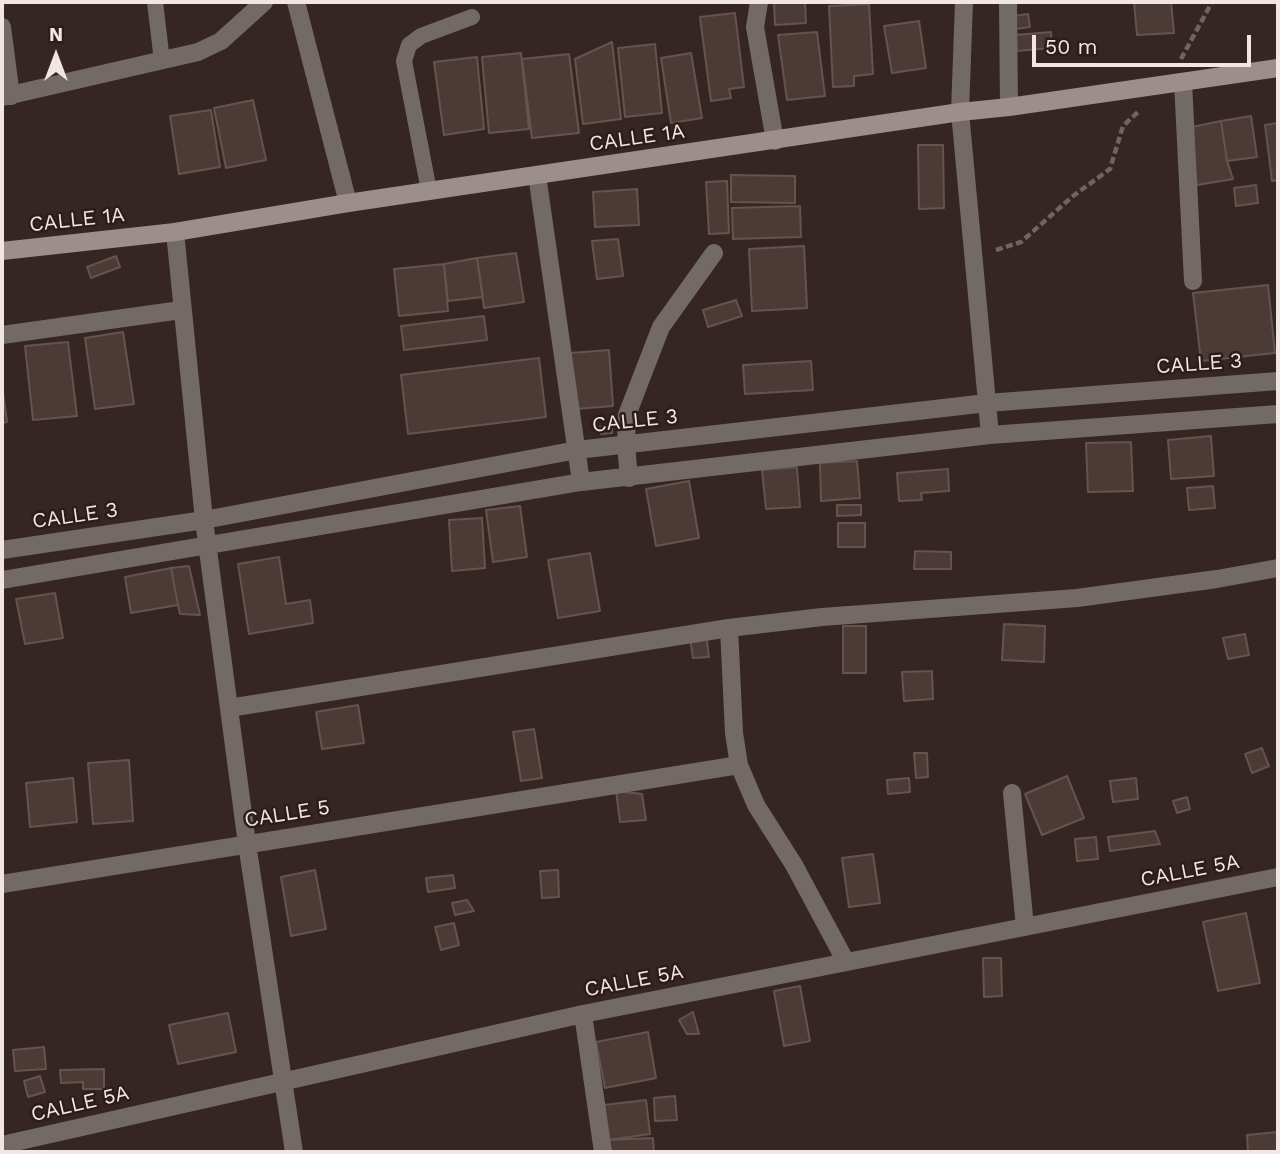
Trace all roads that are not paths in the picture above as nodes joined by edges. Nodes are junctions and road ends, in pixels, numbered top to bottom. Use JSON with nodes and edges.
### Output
{"nodes":[{"id":1,"x":155,"y":2,"type":"edge"},
{"id":2,"x":296,"y":2,"type":"edge"},
{"id":3,"x":760,"y":2,"type":"edge"},
{"id":4,"x":964,"y":2,"type":"edge"},
{"id":5,"x":1007,"y":2,"type":"edge"},
{"id":6,"x":254,"y":6,"type":"edge"},
{"id":7,"x":472,"y":17,"type":"dead end"},
{"id":8,"x":2,"y":27,"type":"edge"},
{"id":9,"x":162,"y":61,"type":"junction"},
{"id":10,"x":1278,"y":68,"type":"edge"},
{"id":11,"x":1176,"y":83,"type":"junction"},
{"id":12,"x":6,"y":97,"type":"edge"},
{"id":13,"x":1009,"y":107,"type":"junction"},
{"id":14,"x":960,"y":112,"type":"junction"},
{"id":15,"x":775,"y":141,"type":"junction"},
{"id":16,"x":537,"y":175,"type":"junction"},
{"id":17,"x":429,"y":191,"type":"junction"},
{"id":18,"x":348,"y":203,"type":"junction"},
{"id":19,"x":175,"y":232,"type":"junction"},
{"id":20,"x":2,"y":251,"type":"edge"},
{"id":21,"x":714,"y":253,"type":"dead end"},
{"id":22,"x":1193,"y":281,"type":"dead end"},
{"id":23,"x":181,"y":310,"type":"junction"},
{"id":24,"x":2,"y":335,"type":"edge"},
{"id":25,"x":1278,"y":381,"type":"edge"},
{"id":26,"x":987,"y":403,"type":"junction"},
{"id":27,"x":1278,"y":414,"type":"edge"},
{"id":28,"x":990,"y":435,"type":"junction"},
{"id":29,"x":626,"y":445,"type":"junction"},
{"id":30,"x":577,"y":450,"type":"junction"},
{"id":31,"x":629,"y":478,"type":"junction"},
{"id":32,"x":581,"y":482,"type":"junction"},
{"id":33,"x":204,"y":520,"type":"junction"},
{"id":34,"x":207,"y":545,"type":"junction"},
{"id":35,"x":2,"y":550,"type":"edge"},
{"id":36,"x":1278,"y":568,"type":"edge"},
{"id":37,"x":2,"y":580,"type":"edge"},
{"id":38,"x":729,"y":628,"type":"junction"},
{"id":39,"x":229,"y":708,"type":"junction"},
{"id":40,"x":738,"y":765,"type":"junction"},
{"id":41,"x":1012,"y":793,"type":"dead end"},
{"id":42,"x":247,"y":844,"type":"junction"},
{"id":43,"x":1278,"y":877,"type":"edge"},
{"id":44,"x":2,"y":884,"type":"edge"},
{"id":45,"x":1025,"y":927,"type":"junction"},
{"id":46,"x":846,"y":962,"type":"junction"},
{"id":47,"x":583,"y":1014,"type":"junction"},
{"id":48,"x":284,"y":1081,"type":"junction"},
{"id":49,"x":2,"y":1145,"type":"edge"},
{"id":50,"x":294,"y":1152,"type":"edge"},
{"id":51,"x":603,"y":1152,"type":"edge"}],
"edges":[{"from":1,"to":9,"type":"lane"},
{"from":2,"to":18,"type":"street"},
{"from":3,"to":15,"type":"street"},
{"from":4,"to":14,"type":"street"},
{"from":5,"to":13,"type":"street"},
{"from":6,"to":9,"type":"street"},
{"from":7,"to":17,"type":"lane"},
{"from":8,"to":12,"type":"street"},
{"from":9,"to":12,"type":"street"},
{"from":10,"to":11,"type":"street","name":"CALLE 1A"},
{"from":11,"to":13,"type":"street","name":"CALLE 1A"},
{"from":11,"to":22,"type":"street"},
{"from":13,"to":14,"type":"street","name":"CALLE 1A"},
{"from":14,"to":15,"type":"street","name":"CALLE 1A"},
{"from":14,"to":26,"type":"street"},
{"from":15,"to":16,"type":"street","name":"CALLE 1A"},
{"from":16,"to":17,"type":"street","name":"CALLE 1A"},
{"from":16,"to":30,"type":"street"},
{"from":17,"to":18,"type":"street","name":"CALLE 1A"},
{"from":18,"to":19,"type":"street","name":"CALLE 1A"},
{"from":19,"to":20,"type":"street","name":"CALLE 1A"},
{"from":19,"to":23,"type":"street"},
{"from":21,"to":29,"type":"street"},
{"from":23,"to":24,"type":"street"},
{"from":23,"to":33,"type":"street"},
{"from":25,"to":26,"type":"street","name":"CALLE 3"},
{"from":26,"to":28,"type":"street"},
{"from":26,"to":29,"type":"street","name":"CALLE 3"},
{"from":27,"to":28,"type":"street"},
{"from":28,"to":31,"type":"street"},
{"from":29,"to":30,"type":"street","name":"CALLE 3"},
{"from":29,"to":31,"type":"street"},
{"from":30,"to":32,"type":"street"},
{"from":30,"to":33,"type":"street","name":"CALLE 3"},
{"from":31,"to":32,"type":"street"},
{"from":32,"to":34,"type":"street"},
{"from":33,"to":34,"type":"street"},
{"from":33,"to":35,"type":"street","name":"CALLE 3"},
{"from":34,"to":37,"type":"street"},
{"from":34,"to":39,"type":"street"},
{"from":36,"to":38,"type":"street"},
{"from":38,"to":39,"type":"street"},
{"from":38,"to":40,"type":"street"},
{"from":39,"to":42,"type":"street"},
{"from":40,"to":42,"type":"street","name":"CALLE 5"},
{"from":40,"to":46,"type":"street"},
{"from":41,"to":45,"type":"street"},
{"from":42,"to":44,"type":"street","name":"CALLE 5"},
{"from":42,"to":48,"type":"street"},
{"from":43,"to":45,"type":"street","name":"CALLE 5A"},
{"from":45,"to":46,"type":"street","name":"CALLE 5A"},
{"from":46,"to":47,"type":"street","name":"CALLE 5A"},
{"from":47,"to":48,"type":"street","name":"CALLE 5A"},
{"from":47,"to":51,"type":"street"},
{"from":48,"to":49,"type":"street","name":"CALLE 5A"},
{"from":48,"to":50,"type":"street"}]}
